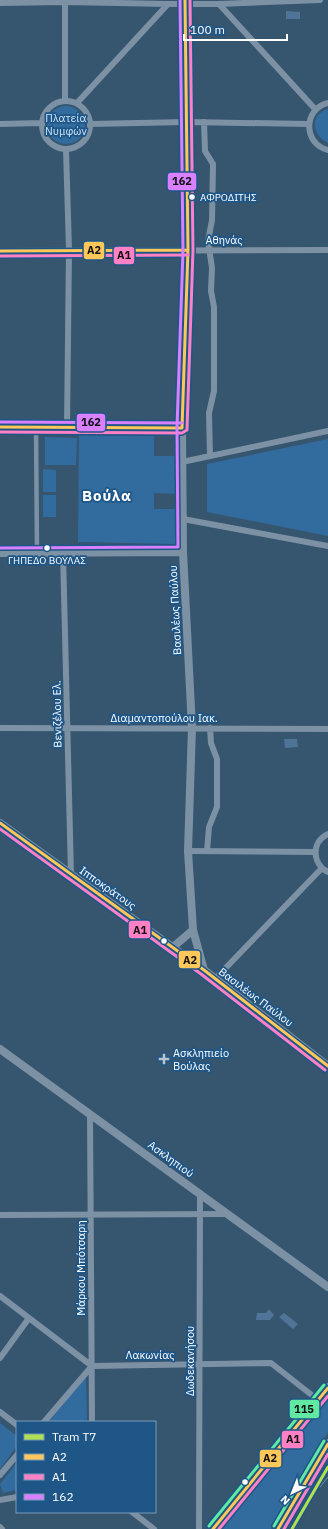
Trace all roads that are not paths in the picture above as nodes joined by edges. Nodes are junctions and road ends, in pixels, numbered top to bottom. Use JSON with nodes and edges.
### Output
{"nodes":[{"id":1,"x":320,"y":0,"type":"edge"},
{"id":2,"x":65,"y":1,"type":"edge"},
{"id":3,"x":185,"y":2,"type":"edge"},
{"id":4,"x":0,"y":3,"type":"edge"},
{"id":5,"x":168,"y":4,"type":"junction"},
{"id":6,"x":219,"y":4,"type":"junction"},
{"id":7,"x":65,"y":101,"type":"junction"},
{"id":8,"x":328,"y":103,"type":"edge"},
{"id":9,"x":77,"y":104,"type":"junction"},
{"id":10,"x":315,"y":109,"type":"junction"},
{"id":11,"x":187,"y":122,"type":"junction"},
{"id":12,"x":204,"y":122,"type":"junction"},
{"id":13,"x":42,"y":123,"type":"junction"},
{"id":14,"x":0,"y":124,"type":"edge"},
{"id":15,"x":90,"y":124,"type":"junction"},
{"id":16,"x":308,"y":124,"type":"junction"},
{"id":17,"x":66,"y":149,"type":"junction"},
{"id":18,"x":328,"y":150,"type":"edge"},
{"id":19,"x":68,"y":250,"type":"junction"},
{"id":20,"x":188,"y":250,"type":"junction"},
{"id":21,"x":209,"y":250,"type":"junction"},
{"id":22,"x":328,"y":250,"type":"edge"},
{"id":23,"x":0,"y":251,"type":"edge"},
{"id":24,"x":0,"y":427,"type":"edge"},
{"id":25,"x":36,"y":427,"type":"junction"},
{"id":26,"x":67,"y":427,"type":"junction"},
{"id":27,"x":182,"y":428,"type":"junction"},
{"id":28,"x":328,"y":431,"type":"edge"},
{"id":29,"x":210,"y":456,"type":"junction"},
{"id":30,"x":182,"y":462,"type":"junction"},
{"id":31,"x":183,"y":519,"type":"junction"},
{"id":32,"x":328,"y":546,"type":"edge"},
{"id":33,"x":183,"y":552,"type":"junction"},
{"id":34,"x":0,"y":553,"type":"edge"},
{"id":35,"x":37,"y":553,"type":"junction"},
{"id":36,"x":63,"y":553,"type":"junction"},
{"id":37,"x":0,"y":728,"type":"edge"},
{"id":38,"x":192,"y":728,"type":"junction"},
{"id":39,"x":210,"y":728,"type":"junction"},
{"id":40,"x":67,"y":729,"type":"junction"},
{"id":41,"x":328,"y":729,"type":"edge"},
{"id":42,"x":0,"y":823,"type":"edge"},
{"id":43,"x":328,"y":834,"type":"edge"},
{"id":44,"x":188,"y":851,"type":"junction"},
{"id":45,"x":207,"y":851,"type":"junction"},
{"id":46,"x":315,"y":852,"type":"junction"},
{"id":47,"x":322,"y":868,"type":"junction"},
{"id":48,"x":328,"y":872,"type":"edge"},
{"id":49,"x":71,"y":875,"type":"junction"},
{"id":50,"x":193,"y":930,"type":"junction"},
{"id":51,"x":173,"y":948,"type":"junction"},
{"id":52,"x":204,"y":970,"type":"junction"},
{"id":53,"x":215,"y":979,"type":"junction"},
{"id":54,"x":0,"y":1049,"type":"edge"},
{"id":55,"x":327,"y":1062,"type":"edge"},
{"id":56,"x":90,"y":1114,"type":"junction"},
{"id":57,"x":200,"y":1193,"type":"junction"},
{"id":58,"x":91,"y":1214,"type":"junction"},
{"id":59,"x":199,"y":1214,"type":"junction"},
{"id":60,"x":228,"y":1214,"type":"junction"},
{"id":61,"x":0,"y":1215,"type":"edge"},
{"id":62,"x":328,"y":1287,"type":"edge"},
{"id":63,"x":0,"y":1296,"type":"edge"},
{"id":64,"x":29,"y":1318,"type":"junction"},
{"id":65,"x":0,"y":1358,"type":"edge"},
{"id":66,"x":200,"y":1365,"type":"junction"},
{"id":67,"x":92,"y":1366,"type":"junction"},
{"id":68,"x":328,"y":1388,"type":"edge"},
{"id":69,"x":318,"y":1400,"type":"junction"},
{"id":70,"x":0,"y":1412,"type":"edge"},
{"id":71,"x":45,"y":1421,"type":"edge"},
{"id":72,"x":92,"y":1421,"type":"edge"},
{"id":73,"x":16,"y":1424,"type":"edge"},
{"id":74,"x":328,"y":1444,"type":"edge"},
{"id":75,"x":16,"y":1456,"type":"edge"},
{"id":76,"x":0,"y":1476,"type":"edge"},
{"id":77,"x":16,"y":1497,"type":"edge"},
{"id":78,"x":0,"y":1500,"type":"edge"},
{"id":79,"x":133,"y":1513,"type":"edge"},
{"id":80,"x":0,"y":1527,"type":"edge"},
{"id":81,"x":2,"y":1529,"type":"edge"},
{"id":82,"x":154,"y":1529,"type":"edge"},
{"id":83,"x":199,"y":1529,"type":"edge"},
{"id":84,"x":213,"y":1529,"type":"edge"},
{"id":85,"x":278,"y":1529,"type":"edge"}],
"edges":[{"from":1,"to":6,"type":"street"},
{"from":2,"to":4,"type":"street"},
{"from":2,"to":5,"type":"street"},
{"from":2,"to":7,"type":"street"},
{"from":3,"to":5,"type":"street"},
{"from":3,"to":6,"type":"street"},
{"from":3,"to":11,"type":"street","name":"Βασιλέως Παύλου"},
{"from":5,"to":9,"type":"street"},
{"from":6,"to":10,"type":"street"},
{"from":7,"to":9,"type":"street"},
{"from":7,"to":13,"type":"street"},
{"from":8,"to":10,"type":"street"},
{"from":9,"to":15,"type":"street"},
{"from":10,"to":16,"type":"street"},
{"from":11,"to":12,"type":"street"},
{"from":11,"to":15,"type":"street"},
{"from":11,"to":20,"type":"street","name":"Βασιλέως Παύλου"},
{"from":12,"to":16,"type":"street"},
{"from":12,"to":21,"type":"street"},
{"from":13,"to":14,"type":"street"},
{"from":13,"to":17,"type":"street"},
{"from":15,"to":17,"type":"street"},
{"from":16,"to":18,"type":"street"},
{"from":17,"to":19,"type":"street"},
{"from":19,"to":20,"type":"street","name":"Αθηνάς"},
{"from":19,"to":23,"type":"street","name":"Αθηνάς"},
{"from":19,"to":26,"type":"street"},
{"from":20,"to":21,"type":"street","name":"Αθηνάς"},
{"from":20,"to":27,"type":"street","name":"Βασιλέως Παύλου"},
{"from":21,"to":22,"type":"street","name":"Αθηνάς"},
{"from":21,"to":29,"type":"street"},
{"from":24,"to":25,"type":"street"},
{"from":25,"to":26,"type":"street"},
{"from":25,"to":35,"type":"street"},
{"from":26,"to":27,"type":"street"},
{"from":27,"to":30,"type":"street","name":"Βασιλέως Παύλου"},
{"from":28,"to":29,"type":"street"},
{"from":29,"to":30,"type":"street"},
{"from":30,"to":31,"type":"street","name":"Βασιλέως Παύλου"},
{"from":31,"to":32,"type":"street"},
{"from":31,"to":33,"type":"street","name":"Βασιλέως Παύλου"},
{"from":33,"to":36,"type":"street"},
{"from":33,"to":38,"type":"street","name":"Βασιλέως Παύλου"},
{"from":34,"to":35,"type":"street"},
{"from":35,"to":36,"type":"street"},
{"from":36,"to":40,"type":"street","name":"Βενιζέλου Ελ."},
{"from":37,"to":40,"type":"street","name":"Διαμαντοπούλου Ιακ."},
{"from":38,"to":39,"type":"street","name":"Διαμαντοπούλου Ιακ."},
{"from":38,"to":40,"type":"street","name":"Διαμαντοπούλου Ιακ."},
{"from":38,"to":44,"type":"street","name":"Βασιλέως Παύλου"},
{"from":39,"to":41,"type":"street","name":"Διαμαντοπούλου Ιακ."},
{"from":39,"to":45,"type":"street"},
{"from":40,"to":49,"type":"street","name":"Βενιζέλου Ελ."},
{"from":42,"to":49,"type":"street","name":"Ιπποκράτους"},
{"from":43,"to":46,"type":"street"},
{"from":44,"to":45,"type":"street"},
{"from":44,"to":50,"type":"street","name":"Βασιλέως Παύλου"},
{"from":45,"to":46,"type":"street"},
{"from":46,"to":47,"type":"street"},
{"from":47,"to":48,"type":"street"},
{"from":47,"to":53,"type":"street"},
{"from":49,"to":51,"type":"street","name":"Ιπποκράτους"},
{"from":50,"to":51,"type":"street"},
{"from":50,"to":52,"type":"street","name":"Βασιλέως Παύλου"},
{"from":51,"to":52,"type":"street","name":"Ιπποκράτους"},
{"from":52,"to":53,"type":"street","name":"Βασιλέως Παύλου"},
{"from":53,"to":55,"type":"street","name":"Βασιλέως Παύλου"},
{"from":54,"to":56,"type":"street","name":"Ασκληπιού"},
{"from":56,"to":57,"type":"street","name":"Ασκληπιού"},
{"from":56,"to":58,"type":"street","name":"Μάρκου Μπότσαρη"},
{"from":57,"to":59,"type":"street","name":"Δωδεκανήσου"},
{"from":57,"to":60,"type":"street","name":"Ασκληπιού"},
{"from":58,"to":59,"type":"street"},
{"from":58,"to":61,"type":"street"},
{"from":58,"to":67,"type":"street","name":"Μάρκου Μπότσαρη"},
{"from":59,"to":60,"type":"street"},
{"from":59,"to":66,"type":"street","name":"Δωδεκανήσου"},
{"from":60,"to":62,"type":"street","name":"Ασκληπιού"},
{"from":63,"to":64,"type":"street"},
{"from":64,"to":65,"type":"street"},
{"from":64,"to":67,"type":"street"},
{"from":66,"to":67,"type":"street","name":"Λακωνίας"},
{"from":66,"to":69,"type":"street","name":"Λακωνίας"},
{"from":66,"to":83,"type":"street","name":"Δωδεκανήσου"},
{"from":67,"to":71,"type":"street"},
{"from":67,"to":72,"type":"street","name":"Μάρκου Μπότσαρη"},
{"from":68,"to":69,"type":"highway"},
{"from":69,"to":84,"type":"highway"},
{"from":70,"to":73,"type":"street"},
{"from":74,"to":85,"type":"highway"},
{"from":75,"to":76,"type":"street"},
{"from":77,"to":78,"type":"street"},
{"from":79,"to":82,"type":"street"},
{"from":80,"to":81,"type":"street"}]}
